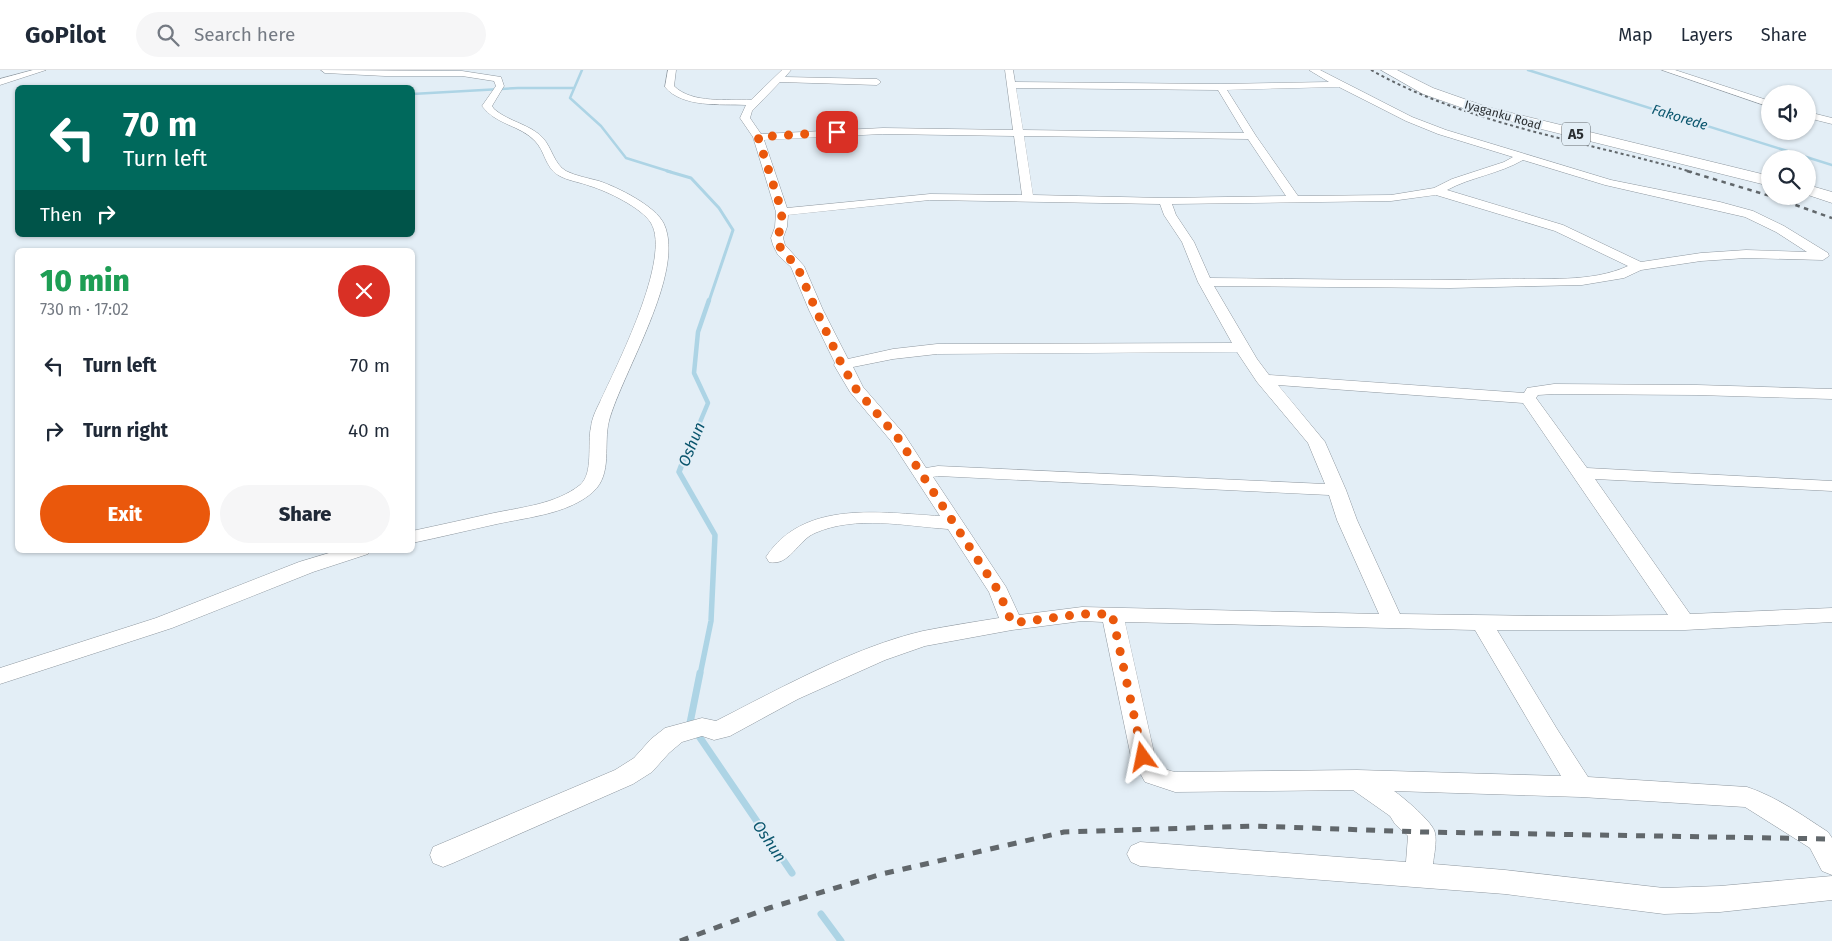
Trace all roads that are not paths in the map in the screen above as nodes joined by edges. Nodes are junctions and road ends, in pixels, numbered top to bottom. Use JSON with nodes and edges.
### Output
{"nodes":[{"id":1,"x":42,"y":70,"type":"edge"},
{"id":2,"x":325,"y":70,"type":"edge"},
{"id":3,"x":672,"y":70,"type":"edge"},
{"id":4,"x":787,"y":70,"type":"edge"},
{"id":5,"x":1009,"y":70,"type":"edge"},
{"id":6,"x":1313,"y":70,"type":"edge"},
{"id":7,"x":1387,"y":70,"type":"edge"},
{"id":8,"x":1666,"y":70,"type":"edge"},
{"id":9,"x":778,"y":79,"type":"junction"},
{"id":10,"x":0,"y":82,"type":"edge"},
{"id":11,"x":877,"y":82,"type":"dead end"},
{"id":12,"x":1338,"y":84,"type":"junction"},
{"id":13,"x":1010,"y":85,"type":"junction"},
{"id":14,"x":1220,"y":87,"type":"junction"},
{"id":15,"x":1761,"y":101,"type":"edge"},
{"id":16,"x":754,"y":103,"type":"junction"},
{"id":17,"x":1832,"y":114,"type":"edge"},
{"id":18,"x":1816,"y":115,"type":"edge"},
{"id":19,"x":1816,"y":116,"type":"edge"},
{"id":20,"x":1832,"y":121,"type":"edge"},
{"id":21,"x":1017,"y":133,"type":"junction"},
{"id":22,"x":1251,"y":136,"type":"junction"},
{"id":23,"x":758,"y":137,"type":"junction"},
{"id":24,"x":1522,"y":156,"type":"junction"},
{"id":25,"x":1761,"y":179,"type":"edge"},
{"id":26,"x":1437,"y":191,"type":"junction"},
{"id":27,"x":1816,"y":192,"type":"edge"},
{"id":28,"x":1832,"y":196,"type":"edge"},
{"id":29,"x":1028,"y":198,"type":"junction"},
{"id":30,"x":1295,"y":200,"type":"junction"},
{"id":31,"x":1166,"y":201,"type":"junction"},
{"id":32,"x":782,"y":212,"type":"junction"},
{"id":33,"x":1827,"y":259,"type":"edge"},
{"id":34,"x":1639,"y":266,"type":"junction"},
{"id":35,"x":1205,"y":282,"type":"junction"},
{"id":36,"x":1241,"y":347,"type":"junction"},
{"id":37,"x":842,"y":365,"type":"junction"},
{"id":38,"x":1263,"y":379,"type":"junction"},
{"id":39,"x":1832,"y":394,"type":"edge"},
{"id":40,"x":1528,"y":398,"type":"junction"},
{"id":41,"x":1582,"y":473,"type":"junction"},
{"id":42,"x":920,"y":474,"type":"junction"},
{"id":43,"x":1832,"y":486,"type":"edge"},
{"id":44,"x":1337,"y":490,"type":"junction"},
{"id":45,"x":952,"y":523,"type":"junction"},
{"id":46,"x":415,"y":536,"type":"edge"},
{"id":47,"x":352,"y":553,"type":"edge"},
{"id":48,"x":776,"y":557,"type":"dead end"},
{"id":49,"x":1112,"y":614,"type":"junction"},
{"id":50,"x":1832,"y":616,"type":"edge"},
{"id":51,"x":1392,"y":620,"type":"junction"},
{"id":52,"x":1481,"y":622,"type":"junction"},
{"id":53,"x":1012,"y":623,"type":"junction"},
{"id":54,"x":1685,"y":623,"type":"junction"},
{"id":55,"x":0,"y":676,"type":"edge"},
{"id":56,"x":674,"y":735,"type":"joint"},
{"id":57,"x":1357,"y":780,"type":"junction"},
{"id":58,"x":1581,"y":787,"type":"junction"},
{"id":59,"x":1140,"y":854,"type":"dead end"},
{"id":60,"x":443,"y":855,"type":"dead end"},
{"id":61,"x":1832,"y":863,"type":"edge"},
{"id":62,"x":1420,"y":874,"type":"junction"},
{"id":63,"x":1832,"y":888,"type":"edge"}],
"edges":[{"from":1,"to":10,"type":"street"},
{"from":2,"to":46,"type":"street"},
{"from":3,"to":16,"type":"street"},
{"from":4,"to":9,"type":"street"},
{"from":5,"to":13,"type":"street"},
{"from":6,"to":12,"type":"street"},
{"from":7,"to":25,"type":"highway","name":"Iyaganku Road","number":"A5"},
{"from":8,"to":15,"type":"street"},
{"from":9,"to":11,"type":"street"},
{"from":9,"to":16,"type":"street"},
{"from":12,"to":14,"type":"street"},
{"from":12,"to":24,"type":"street"},
{"from":13,"to":14,"type":"street"},
{"from":13,"to":21,"type":"street"},
{"from":14,"to":22,"type":"street"},
{"from":16,"to":23,"type":"street"},
{"from":17,"to":18,"type":"street"},
{"from":19,"to":20,"type":"street"},
{"from":21,"to":22,"type":"street"},
{"from":21,"to":23,"type":"street"},
{"from":21,"to":29,"type":"street"},
{"from":22,"to":30,"type":"street"},
{"from":23,"to":32,"type":"street"},
{"from":24,"to":26,"type":"street"},
{"from":24,"to":33,"type":"street"},
{"from":26,"to":30,"type":"street"},
{"from":26,"to":34,"type":"street"},
{"from":27,"to":28,"type":"highway"},
{"from":29,"to":31,"type":"street"},
{"from":29,"to":32,"type":"street"},
{"from":30,"to":31,"type":"street"},
{"from":31,"to":35,"type":"street"},
{"from":32,"to":37,"type":"street"},
{"from":33,"to":34,"type":"street"},
{"from":34,"to":35,"type":"street"},
{"from":35,"to":36,"type":"street"},
{"from":36,"to":37,"type":"street"},
{"from":36,"to":38,"type":"street"},
{"from":37,"to":42,"type":"street"},
{"from":38,"to":40,"type":"street"},
{"from":38,"to":44,"type":"street"},
{"from":39,"to":40,"type":"street"},
{"from":40,"to":41,"type":"street"},
{"from":41,"to":43,"type":"street"},
{"from":41,"to":54,"type":"street"},
{"from":42,"to":44,"type":"street"},
{"from":42,"to":45,"type":"street"},
{"from":44,"to":51,"type":"street"},
{"from":45,"to":48,"type":"street"},
{"from":45,"to":53,"type":"street"},
{"from":47,"to":55,"type":"street"},
{"from":49,"to":51,"type":"street"},
{"from":49,"to":53,"type":"street"},
{"from":49,"to":57,"type":"street"},
{"from":50,"to":54,"type":"street"},
{"from":51,"to":52,"type":"street"},
{"from":52,"to":54,"type":"street"},
{"from":52,"to":58,"type":"street"},
{"from":53,"to":56,"type":"street"},
{"from":56,"to":60,"type":"street"},
{"from":57,"to":58,"type":"street"},
{"from":57,"to":62,"type":"street"},
{"from":58,"to":61,"type":"street"},
{"from":59,"to":62,"type":"street"},
{"from":62,"to":63,"type":"street"}]}
